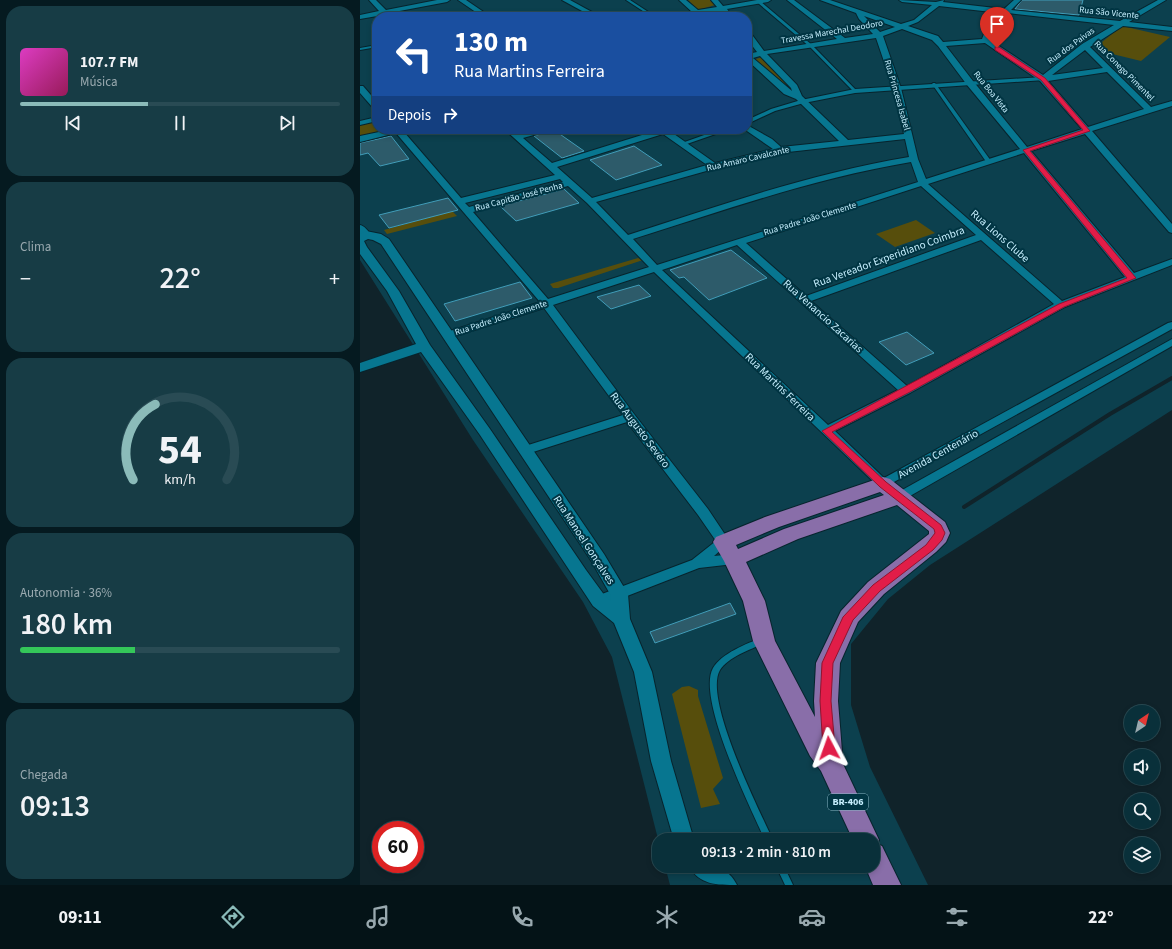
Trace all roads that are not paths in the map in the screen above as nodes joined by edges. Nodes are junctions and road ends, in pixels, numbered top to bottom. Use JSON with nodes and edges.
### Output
{"nodes":[{"id":1,"x":372,"y":0,"type":"edge"},
{"id":2,"x":447,"y":0,"type":"edge"},
{"id":3,"x":461,"y":0,"type":"edge"},
{"id":4,"x":628,"y":0,"type":"edge"},
{"id":5,"x":682,"y":0,"type":"edge"},
{"id":6,"x":714,"y":0,"type":"edge"},
{"id":7,"x":768,"y":0,"type":"edge"},
{"id":8,"x":790,"y":0,"type":"edge"},
{"id":9,"x":823,"y":0,"type":"edge"},
{"id":10,"x":902,"y":0,"type":"edge"},
{"id":11,"x":1018,"y":0,"type":"edge"},
{"id":12,"x":1163,"y":0,"type":"edge"},
{"id":13,"x":562,"y":1,"type":"edge"},
{"id":14,"x":759,"y":2,"type":"junction"},
{"id":15,"x":940,"y":2,"type":"edge"},
{"id":16,"x":1153,"y":6,"type":"junction"},
{"id":17,"x":722,"y":8,"type":"junction"},
{"id":18,"x":583,"y":9,"type":"junction"},
{"id":19,"x":1007,"y":11,"type":"junction"},
{"id":20,"x":384,"y":12,"type":"edge"},
{"id":21,"x":399,"y":12,"type":"edge"},
{"id":22,"x":480,"y":12,"type":"edge"},
{"id":23,"x":575,"y":12,"type":"joint"},
{"id":24,"x":589,"y":12,"type":"edge"},
{"id":25,"x":646,"y":12,"type":"edge"},
{"id":26,"x":696,"y":12,"type":"edge"},
{"id":27,"x":709,"y":12,"type":"edge"},
{"id":28,"x":726,"y":12,"type":"edge"},
{"id":29,"x":859,"y":13,"type":"junction"},
{"id":30,"x":1123,"y":13,"type":"dead end"},
{"id":31,"x":372,"y":16,"type":"edge"},
{"id":32,"x":1116,"y":16,"type":"dead end"},
{"id":33,"x":360,"y":17,"type":"edge"},
{"id":34,"x":1101,"y":21,"type":"junction"},
{"id":35,"x":1120,"y":23,"type":"junction"},
{"id":36,"x":904,"y":27,"type":"junction"},
{"id":37,"x":1172,"y":29,"type":"edge"},
{"id":38,"x":879,"y":35,"type":"junction"},
{"id":39,"x":844,"y":40,"type":"junction"},
{"id":40,"x":752,"y":41,"type":"edge"},
{"id":41,"x":986,"y":41,"type":"junction"},
{"id":42,"x":941,"y":44,"type":"junction"},
{"id":43,"x":811,"y":46,"type":"junction"},
{"id":44,"x":1085,"y":46,"type":"junction"},
{"id":45,"x":372,"y":47,"type":"edge"},
{"id":46,"x":360,"y":49,"type":"edge"},
{"id":47,"x":762,"y":53,"type":"junction"},
{"id":48,"x":752,"y":56,"type":"edge"},
{"id":49,"x":752,"y":61,"type":"edge"},
{"id":50,"x":1108,"y":70,"type":"junction"},
{"id":51,"x":1043,"y":79,"type":"junction"},
{"id":52,"x":970,"y":82,"type":"junction"},
{"id":53,"x":934,"y":85,"type":"junction"},
{"id":54,"x":360,"y":88,"type":"edge"},
{"id":55,"x":898,"y":88,"type":"junction"},
{"id":56,"x":855,"y":91,"type":"junction"},
{"id":57,"x":801,"y":99,"type":"junction"},
{"id":58,"x":372,"y":101,"type":"edge"},
{"id":59,"x":1172,"y":103,"type":"edge"},
{"id":60,"x":1150,"y":111,"type":"junction"},
{"id":61,"x":372,"y":120,"type":"edge"},
{"id":62,"x":752,"y":120,"type":"edge"},
{"id":63,"x":360,"y":123,"type":"edge"},
{"id":64,"x":752,"y":130,"type":"edge"},
{"id":65,"x":1087,"y":131,"type":"junction"},
{"id":66,"x":382,"y":134,"type":"edge"},
{"id":67,"x":403,"y":134,"type":"edge"},
{"id":68,"x":513,"y":134,"type":"edge"},
{"id":69,"x":527,"y":134,"type":"edge"},
{"id":70,"x":651,"y":134,"type":"edge"},
{"id":71,"x":668,"y":134,"type":"edge"},
{"id":72,"x":712,"y":134,"type":"edge"},
{"id":73,"x":909,"y":136,"type":"junction"},
{"id":74,"x":516,"y":137,"type":"junction"},
{"id":75,"x":360,"y":139,"type":"edge"},
{"id":76,"x":845,"y":142,"type":"junction"},
{"id":77,"x":682,"y":144,"type":"junction"},
{"id":78,"x":780,"y":150,"type":"junction"},
{"id":79,"x":1026,"y":150,"type":"junction"},
{"id":80,"x":914,"y":159,"type":"junction"},
{"id":81,"x":988,"y":162,"type":"junction"},
{"id":82,"x":551,"y":166,"type":"junction"},
{"id":83,"x":714,"y":166,"type":"junction"},
{"id":84,"x":562,"y":176,"type":"junction"},
{"id":85,"x":571,"y":183,"type":"junction"},
{"id":86,"x":923,"y":184,"type":"junction"},
{"id":87,"x":590,"y":201,"type":"junction"},
{"id":88,"x":458,"y":202,"type":"junction"},
{"id":89,"x":466,"y":211,"type":"junction"},
{"id":90,"x":1172,"y":230,"type":"edge"},
{"id":91,"x":362,"y":236,"type":"edge"},
{"id":92,"x":982,"y":236,"type":"junction"},
{"id":93,"x":627,"y":238,"type":"junction"},
{"id":94,"x":739,"y":242,"type":"junction"},
{"id":95,"x":360,"y":251,"type":"edge"},
{"id":96,"x":1172,"y":262,"type":"edge"},
{"id":97,"x":655,"y":268,"type":"junction"},
{"id":98,"x":1132,"y":278,"type":"junction"},
{"id":99,"x":804,"y":300,"type":"junction"},
{"id":100,"x":546,"y":303,"type":"junction"},
{"id":101,"x":1062,"y":305,"type":"junction"},
{"id":102,"x":411,"y":323,"type":"junction"},
{"id":103,"x":1172,"y":325,"type":"edge"},
{"id":104,"x":448,"y":334,"type":"junction"},
{"id":105,"x":1172,"y":342,"type":"edge"},
{"id":106,"x":420,"y":347,"type":"junction"},
{"id":107,"x":360,"y":368,"type":"edge"},
{"id":108,"x":485,"y":388,"type":"junction"},
{"id":109,"x":906,"y":391,"type":"junction"},
{"id":110,"x":1053,"y":391,"type":"junction"},
{"id":111,"x":459,"y":395,"type":"junction"},
{"id":112,"x":1070,"y":400,"type":"junction"},
{"id":113,"x":630,"y":417,"type":"junction"},
{"id":114,"x":826,"y":431,"type":"junction"},
{"id":115,"x":526,"y":450,"type":"junction"},
{"id":116,"x":891,"y":490,"type":"junction"},
{"id":117,"x":553,"y":492,"type":"junction"},
{"id":118,"x":529,"y":498,"type":"junction"},
{"id":119,"x":728,"y":550,"type":"junction"},
{"id":120,"x":697,"y":563,"type":"junction"},
{"id":121,"x":619,"y":594,"type":"junction"},
{"id":122,"x":599,"y":601,"type":"junction"},
{"id":123,"x":621,"y":619,"type":"junction"},
{"id":124,"x":764,"y":641,"type":"junction"},
{"id":125,"x":830,"y":764,"type":"junction"},
{"id":126,"x":682,"y":833,"type":"edge"},
{"id":127,"x":766,"y":833,"type":"edge"},
{"id":128,"x":863,"y":833,"type":"edge"},
{"id":129,"x":880,"y":870,"type":"edge"},
{"id":130,"x":710,"y":873,"type":"edge"},
{"id":131,"x":783,"y":873,"type":"edge"},
{"id":132,"x":726,"y":885,"type":"edge"},
{"id":133,"x":788,"y":885,"type":"edge"},
{"id":134,"x":887,"y":885,"type":"edge"}],
"edges":[{"from":1,"to":20,"type":"street"},
{"from":2,"to":21,"type":"street"},
{"from":3,"to":22,"type":"street"},
{"from":4,"to":25,"type":"lane"},
{"from":5,"to":26,"type":"street"},
{"from":6,"to":17,"type":"street"},
{"from":7,"to":14,"type":"street"},
{"from":8,"to":39,"type":"street"},
{"from":9,"to":29,"type":"street"},
{"from":10,"to":15,"type":"street","name":"Rua São Vicente"},
{"from":11,"to":19,"type":"street"},
{"from":12,"to":16,"type":"street","name":"Rua dos Paivas"},
{"from":13,"to":18,"type":"street"},
{"from":13,"to":23,"type":"street"},
{"from":14,"to":17,"type":"street"},
{"from":14,"to":43,"type":"lane"},
{"from":15,"to":19,"type":"street","name":"Rua São Vicente"},
{"from":15,"to":36,"type":"street","name":"Travessa Marechal Deodoro"},
{"from":16,"to":30,"type":"street","name":"Rua dos Paivas"},
{"from":16,"to":35,"type":"street","name":"Rua dos Paivas"},
{"from":17,"to":27,"type":"street"},
{"from":17,"to":28,"type":"street"},
{"from":18,"to":23,"type":"street"},
{"from":18,"to":24,"type":"street"},
{"from":19,"to":34,"type":"street","name":"Rua São Vicente"},
{"from":19,"to":41,"type":"street"},
{"from":29,"to":36,"type":"street"},
{"from":29,"to":38,"type":"street","name":"Rua Princesa Isabel"},
{"from":31,"to":33,"type":"street"},
{"from":32,"to":34,"type":"street","name":"Rua dos Paivas"},
{"from":34,"to":35,"type":"street","name":"Rua São Vicente"},
{"from":35,"to":37,"type":"street","name":"Rua São Vicente"},
{"from":35,"to":44,"type":"street","name":"Rua dos Paivas"},
{"from":36,"to":38,"type":"street","name":"Travessa Marechal Deodoro"},
{"from":36,"to":42,"type":"street"},
{"from":38,"to":39,"type":"street","name":"Travessa Marechal Deodoro"},
{"from":38,"to":55,"type":"street","name":"Rua Princesa Isabel"},
{"from":39,"to":43,"type":"street","name":"Travessa Marechal Deodoro"},
{"from":40,"to":47,"type":"street"},
{"from":41,"to":42,"type":"street"},
{"from":41,"to":51,"type":"street"},
{"from":42,"to":52,"type":"street","name":"Rua Boa Vista"},
{"from":43,"to":47,"type":"street","name":"Travessa Marechal Deodoro"},
{"from":43,"to":56,"type":"lane"},
{"from":44,"to":50,"type":"street","name":"Rua Conego Pimentel"},
{"from":44,"to":51,"type":"street","name":"Rua dos Paivas"},
{"from":45,"to":46,"type":"lane"},
{"from":47,"to":48,"type":"street","name":"Travessa Marechal Deodoro"},
{"from":47,"to":57,"type":"street"},
{"from":49,"to":57,"type":"street"},
{"from":50,"to":51,"type":"street"},
{"from":50,"to":60,"type":"street","name":"Rua Conego Pimentel"},
{"from":51,"to":52,"type":"street"},
{"from":51,"to":65,"type":"street"},
{"from":52,"to":53,"type":"street"},
{"from":52,"to":79,"type":"street","name":"Rua Boa Vista"},
{"from":53,"to":55,"type":"street"},
{"from":53,"to":81,"type":"lane"},
{"from":54,"to":58,"type":"street"},
{"from":55,"to":56,"type":"street"},
{"from":55,"to":73,"type":"street","name":"Rua Princesa Isabel"},
{"from":56,"to":57,"type":"street"},
{"from":57,"to":62,"type":"street"},
{"from":57,"to":76,"type":"street"},
{"from":59,"to":60,"type":"street","name":"Rua Padre João Clemente"},
{"from":60,"to":65,"type":"street","name":"Rua Padre João Clemente"},
{"from":61,"to":63,"type":"street"},
{"from":64,"to":78,"type":"street"},
{"from":65,"to":79,"type":"street","name":"Rua Padre João Clemente"},
{"from":65,"to":90,"type":"street"},
{"from":66,"to":75,"type":"street"},
{"from":67,"to":88,"type":"street","name":"Rua Augusto Sevéro"},
{"from":68,"to":74,"type":"street","name":"Rua Martins Ferreira"},
{"from":69,"to":74,"type":"street"},
{"from":70,"to":82,"type":"street"},
{"from":71,"to":77,"type":"street"},
{"from":72,"to":77,"type":"street"},
{"from":73,"to":76,"type":"street","name":"Rua Amaro Cavalcante"},
{"from":73,"to":80,"type":"street","name":"Rua Princesa Isabel"},
{"from":74,"to":82,"type":"street","name":"Rua Martins Ferreira"},
{"from":76,"to":78,"type":"street","name":"Rua Amaro Cavalcante"},
{"from":77,"to":83,"type":"street"},
{"from":78,"to":83,"type":"street","name":"Rua Amaro Cavalcante"},
{"from":79,"to":81,"type":"street","name":"Rua Padre João Clemente"},
{"from":79,"to":98,"type":"street","name":"Rua Boa Vista"},
{"from":80,"to":86,"type":"street","name":"Rua Princesa Isabel"},
{"from":80,"to":93,"type":"street"},
{"from":81,"to":86,"type":"street","name":"Rua Padre João Clemente"},
{"from":82,"to":84,"type":"street","name":"Rua Martins Ferreira"},
{"from":83,"to":87,"type":"street","name":"Rua Amaro Cavalcante"},
{"from":84,"to":85,"type":"street","name":"Rua Martins Ferreira"},
{"from":84,"to":88,"type":"street"},
{"from":85,"to":87,"type":"street","name":"Rua Martins Ferreira"},
{"from":85,"to":89,"type":"street","name":"Rua Capitão José Penha"},
{"from":86,"to":92,"type":"street","name":"Rua Lions Clube"},
{"from":86,"to":94,"type":"street","name":"Rua Padre João Clemente"},
{"from":87,"to":93,"type":"street","name":"Rua Martins Ferreira"},
{"from":88,"to":89,"type":"street","name":"Rua Augusto Sevéro"},
{"from":89,"to":100,"type":"street","name":"Rua Augusto Sevéro"},
{"from":91,"to":102,"type":"street","name":"Rua Manoel Gonçalves"},
{"from":91,"to":104,"type":"street","name":"Rua Manoel Gonçalves"},
{"from":92,"to":99,"type":"street","name":"Rua Vereador Experidiano Coimbra"},
{"from":92,"to":101,"type":"street","name":"Rua Lions Clube"},
{"from":93,"to":97,"type":"street","name":"Rua Martins Ferreira"},
{"from":94,"to":97,"type":"street","name":"Rua Padre João Clemente"},
{"from":94,"to":99,"type":"street","name":"Rua Venancio Zacarias"},
{"from":95,"to":102,"type":"street"},
{"from":96,"to":98,"type":"street"},
{"from":97,"to":100,"type":"street","name":"Rua Padre João Clemente"},
{"from":97,"to":114,"type":"street","name":"Rua Martins Ferreira"},
{"from":98,"to":101,"type":"street"},
{"from":99,"to":109,"type":"street","name":"Rua Venancio Zacarias"},
{"from":100,"to":104,"type":"street","name":"Rua Padre João Clemente"},
{"from":100,"to":113,"type":"street","name":"Rua Augusto Sevéro"},
{"from":101,"to":109,"type":"street"},
{"from":102,"to":106,"type":"street","name":"Rua Manoel Gonçalves"},
{"from":103,"to":110,"type":"street","name":"Avenida Centenário"},
{"from":104,"to":108,"type":"street","name":"Rua Manoel Gonçalves"},
{"from":105,"to":112,"type":"street","name":"Avenida Centenário"},
{"from":106,"to":107,"type":"street"},
{"from":106,"to":111,"type":"street","name":"Rua Manoel Gonçalves"},
{"from":108,"to":111,"type":"street"},
{"from":108,"to":115,"type":"street","name":"Rua Manoel Gonçalves"},
{"from":109,"to":114,"type":"street"},
{"from":110,"to":112,"type":"street"},
{"from":110,"to":116,"type":"street","name":"Avenida Centenário"},
{"from":111,"to":118,"type":"street","name":"Rua Manoel Gonçalves"},
{"from":112,"to":116,"type":"street","name":"Avenida Centenário"},
{"from":113,"to":115,"type":"street"},
{"from":113,"to":119,"type":"street","name":"Rua Augusto Sevéro"},
{"from":114,"to":116,"type":"street","name":"Rua Martins Ferreira"},
{"from":115,"to":117,"type":"street","name":"Rua Manoel Gonçalves"},
{"from":116,"to":119,"type":"main road","name":"Avenida Centenário"},
{"from":116,"to":125,"type":"main road","name":"Rua Martins Ferreira"},
{"from":117,"to":118,"type":"street"},
{"from":117,"to":121,"type":"street","name":"Rua Manoel Gonçalves"},
{"from":118,"to":122,"type":"street","name":"Rua Manoel Gonçalves"},
{"from":119,"to":120,"type":"street","name":"Avenida Centenário"},
{"from":119,"to":120,"type":"street","name":"Avenida Centenário"},
{"from":119,"to":124,"type":"main road","name":"Rua Augusto Sevéro"},
{"from":120,"to":121,"type":"street","name":"Avenida Centenário"},
{"from":121,"to":122,"type":"street","name":"Avenida Centenário"},
{"from":121,"to":123,"type":"street","name":"Rua Manoel Gonçalves"},
{"from":122,"to":123,"type":"street","name":"Rua Manoel Gonçalves"},
{"from":123,"to":126,"type":"street"},
{"from":124,"to":125,"type":"main road","name":"Rua Augusto Sevéro"},
{"from":124,"to":127,"type":"lane"},
{"from":125,"to":128,"type":"main road","number":"BR-406"},
{"from":129,"to":134,"type":"main road"},
{"from":130,"to":132,"type":"street"},
{"from":131,"to":133,"type":"lane"}]}
